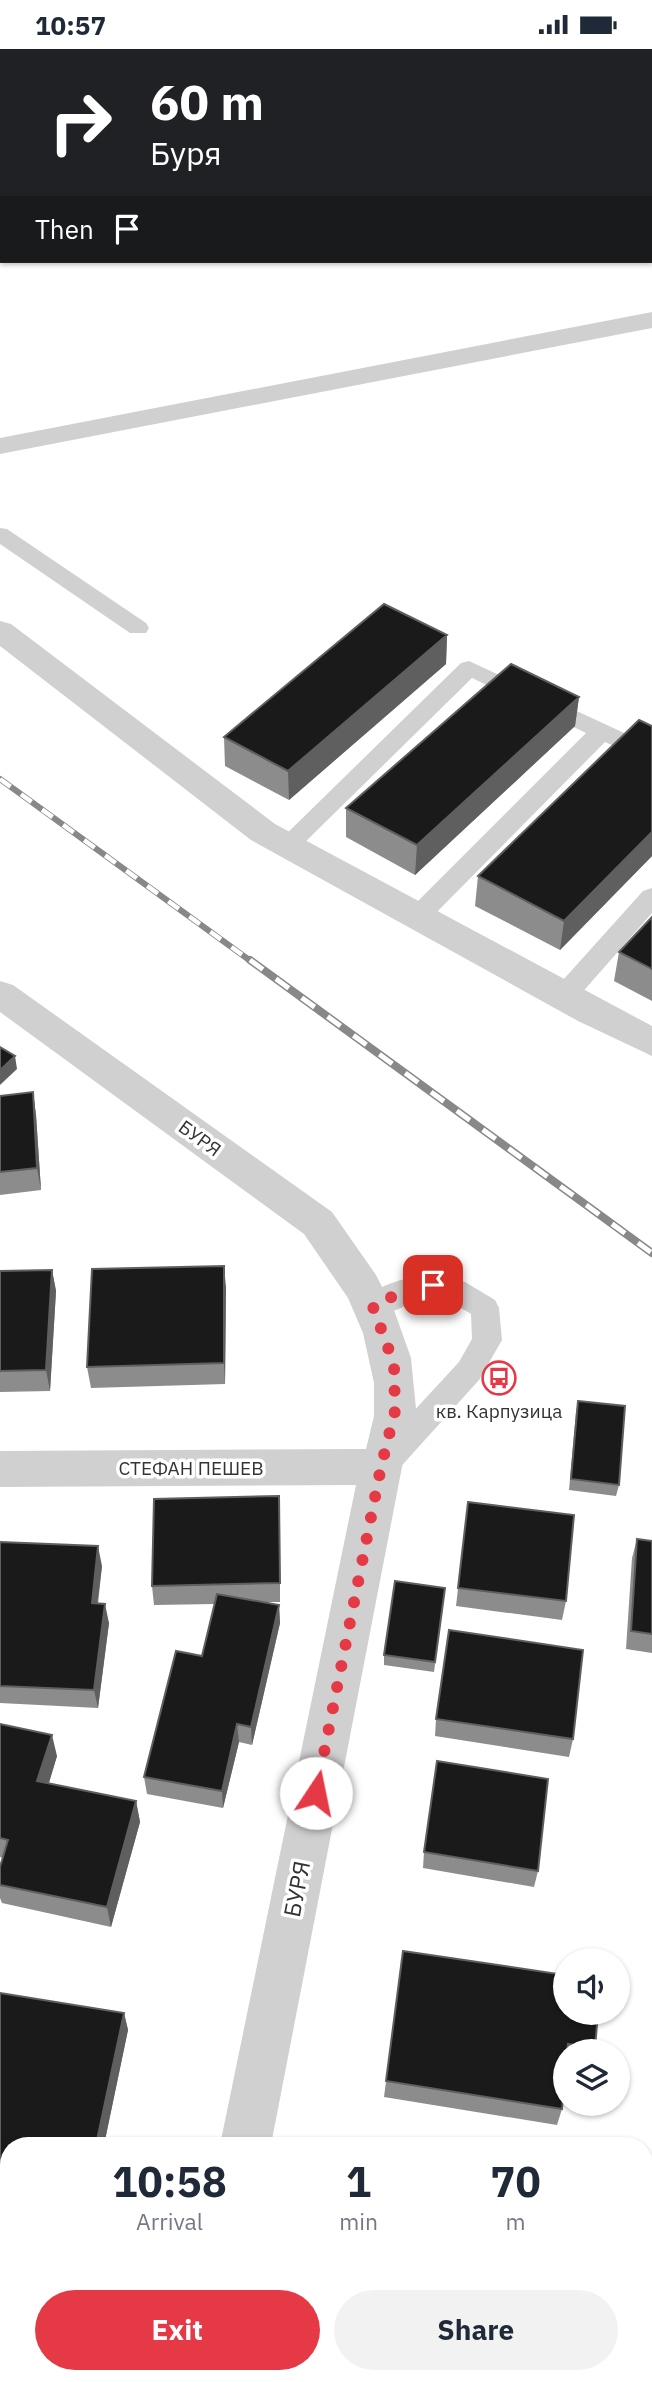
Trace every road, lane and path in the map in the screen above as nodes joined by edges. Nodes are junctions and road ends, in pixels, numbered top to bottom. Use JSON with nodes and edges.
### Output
{"nodes":[{"id":1,"x":652,"y":320,"type":"edge"},
{"id":2,"x":0,"y":446,"type":"edge"},
{"id":3,"x":0,"y":534,"type":"edge"},
{"id":4,"x":138,"y":628,"type":"dead end"},
{"id":5,"x":0,"y":631,"type":"edge"},
{"id":6,"x":602,"y":731,"type":"junction"},
{"id":7,"x":652,"y":755,"type":"edge"},
{"id":8,"x":287,"y":845,"type":"junction"},
{"id":9,"x":652,"y":897,"type":"edge"},
{"id":10,"x":417,"y":917,"type":"junction"},
{"id":11,"x":0,"y":995,"type":"edge"},
{"id":12,"x":564,"y":997,"type":"junction"},
{"id":13,"x":652,"y":1042,"type":"edge"},
{"id":14,"x":373,"y":1307,"type":"junction"},
{"id":15,"x":381,"y":1467,"type":"junction"},
{"id":16,"x":0,"y":1469,"type":"edge"},
{"id":17,"x":248,"y":2137,"type":"edge"}],
"edges":[{"from":1,"to":2,"type":"street"},
{"from":3,"to":4,"type":"lane"},
{"from":5,"to":8,"type":"street"},
{"from":6,"to":7,"type":"lane"},
{"from":6,"to":8,"type":"lane"},
{"from":6,"to":10,"type":"lane"},
{"from":8,"to":10,"type":"street"},
{"from":9,"to":12,"type":"lane"},
{"from":10,"to":12,"type":"street"},
{"from":11,"to":14,"type":"street","name":"БУРЯ"},
{"from":12,"to":13,"type":"street"},
{"from":14,"to":15,"type":"street","name":"БУРЯ"},
{"from":14,"to":15,"type":"lane"},
{"from":15,"to":16,"type":"street","name":"СТЕФАН ПЕШЕВ"},
{"from":15,"to":17,"type":"street","name":"БУРЯ"}]}
